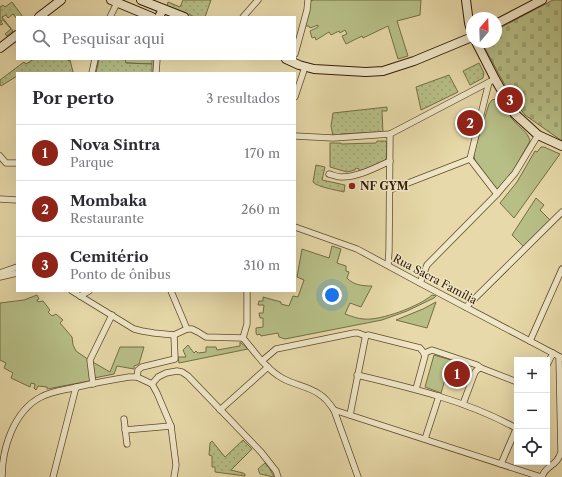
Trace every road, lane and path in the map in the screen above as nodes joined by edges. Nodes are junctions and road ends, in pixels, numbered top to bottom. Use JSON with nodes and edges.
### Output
{"nodes":[{"id":1,"x":61,"y":0,"type":"edge"},
{"id":2,"x":141,"y":0,"type":"edge"},
{"id":3,"x":258,"y":0,"type":"edge"},
{"id":4,"x":308,"y":0,"type":"edge"},
{"id":5,"x":466,"y":0,"type":"edge"},
{"id":6,"x":542,"y":0,"type":"edge"},
{"id":7,"x":114,"y":1,"type":"edge"},
{"id":8,"x":162,"y":9,"type":"junction"},
{"id":9,"x":468,"y":12,"type":"edge"},
{"id":10,"x":40,"y":16,"type":"edge"},
{"id":11,"x":110,"y":16,"type":"edge"},
{"id":12,"x":150,"y":16,"type":"edge"},
{"id":13,"x":159,"y":16,"type":"edge"},
{"id":14,"x":181,"y":16,"type":"edge"},
{"id":15,"x":244,"y":16,"type":"edge"},
{"id":16,"x":502,"y":21,"type":"edge"},
{"id":17,"x":16,"y":35,"type":"edge"},
{"id":18,"x":466,"y":39,"type":"edge"},
{"id":19,"x":0,"y":48,"type":"edge"},
{"id":20,"x":479,"y":48,"type":"edge"},
{"id":21,"x":296,"y":50,"type":"edge"},
{"id":22,"x":95,"y":60,"type":"edge"},
{"id":23,"x":157,"y":60,"type":"edge"},
{"id":24,"x":289,"y":60,"type":"edge"},
{"id":25,"x":300,"y":64,"type":"edge"},
{"id":26,"x":92,"y":72,"type":"edge"},
{"id":27,"x":156,"y":72,"type":"edge"},
{"id":28,"x":492,"y":80,"type":"junction"},
{"id":29,"x":296,"y":90,"type":"edge"},
{"id":30,"x":390,"y":134,"type":"junction"},
{"id":31,"x":538,"y":135,"type":"junction"},
{"id":32,"x":296,"y":136,"type":"edge"},
{"id":33,"x":559,"y":145,"type":"edge"},
{"id":34,"x":0,"y":156,"type":"edge"},
{"id":35,"x":470,"y":159,"type":"junction"},
{"id":36,"x":390,"y":161,"type":"junction"},
{"id":37,"x":16,"y":163,"type":"edge"},
{"id":38,"x":329,"y":174,"type":"dead end"},
{"id":39,"x":390,"y":190,"type":"junction"},
{"id":40,"x":497,"y":194,"type":"junction"},
{"id":41,"x":0,"y":199,"type":"edge"},
{"id":42,"x":16,"y":200,"type":"edge"},
{"id":43,"x":562,"y":212,"type":"edge"},
{"id":44,"x":559,"y":218,"type":"edge"},
{"id":45,"x":296,"y":227,"type":"edge"},
{"id":46,"x":388,"y":265,"type":"junction"},
{"id":47,"x":16,"y":267,"type":"edge"},
{"id":48,"x":562,"y":269,"type":"edge"},
{"id":49,"x":0,"y":273,"type":"edge"},
{"id":50,"x":16,"y":273,"type":"edge"},
{"id":51,"x":0,"y":277,"type":"edge"},
{"id":52,"x":420,"y":283,"type":"junction"},
{"id":53,"x":74,"y":292,"type":"edge"},
{"id":54,"x":87,"y":292,"type":"edge"},
{"id":55,"x":171,"y":292,"type":"edge"},
{"id":56,"x":247,"y":292,"type":"edge"},
{"id":57,"x":80,"y":296,"type":"junction"},
{"id":58,"x":466,"y":307,"type":"junction"},
{"id":59,"x":112,"y":314,"type":"junction"},
{"id":60,"x":187,"y":329,"type":"junction"},
{"id":61,"x":174,"y":335,"type":"junction"},
{"id":62,"x":366,"y":336,"type":"junction"},
{"id":63,"x":245,"y":340,"type":"junction"},
{"id":64,"x":530,"y":341,"type":"junction"},
{"id":65,"x":424,"y":353,"type":"junction"},
{"id":66,"x":553,"y":353,"type":"junction"},
{"id":67,"x":561,"y":357,"type":"edge"},
{"id":68,"x":550,"y":359,"type":"edge"},
{"id":69,"x":262,"y":361,"type":"junction"},
{"id":70,"x":268,"y":367,"type":"junction"},
{"id":71,"x":481,"y":368,"type":"junction"},
{"id":72,"x":357,"y":375,"type":"junction"},
{"id":73,"x":137,"y":377,"type":"junction"},
{"id":74,"x":514,"y":381,"type":"edge"},
{"id":75,"x":93,"y":384,"type":"junction"},
{"id":76,"x":152,"y":384,"type":"junction"},
{"id":77,"x":76,"y":387,"type":"junction"},
{"id":78,"x":416,"y":389,"type":"junction"},
{"id":79,"x":439,"y":396,"type":"junction"},
{"id":80,"x":463,"y":404,"type":"junction"},
{"id":81,"x":220,"y":410,"type":"junction"},
{"id":82,"x":334,"y":410,"type":"junction"},
{"id":83,"x":350,"y":415,"type":"junction"},
{"id":84,"x":124,"y":419,"type":"dead end"},
{"id":85,"x":171,"y":426,"type":"junction"},
{"id":86,"x":514,"y":426,"type":"edge"},
{"id":87,"x":516,"y":429,"type":"edge"},
{"id":88,"x":125,"y":430,"type":"junction"},
{"id":89,"x":425,"y":439,"type":"junction"},
{"id":90,"x":127,"y":444,"type":"dead end"},
{"id":91,"x":501,"y":464,"type":"junction"},
{"id":92,"x":2,"y":477,"type":"edge"},
{"id":93,"x":53,"y":477,"type":"edge"},
{"id":94,"x":174,"y":477,"type":"edge"},
{"id":95,"x":278,"y":477,"type":"edge"},
{"id":96,"x":358,"y":477,"type":"edge"},
{"id":97,"x":541,"y":477,"type":"edge"}],
"edges":[{"from":1,"to":10,"type":"street"},
{"from":2,"to":8,"type":"street"},
{"from":3,"to":15,"type":"street"},
{"from":4,"to":21,"type":"street"},
{"from":5,"to":9,"type":"street"},
{"from":6,"to":16,"type":"street"},
{"from":7,"to":11,"type":"street"},
{"from":7,"to":12,"type":"street"},
{"from":8,"to":13,"type":"street"},
{"from":8,"to":14,"type":"street"},
{"from":17,"to":19,"type":"street"},
{"from":18,"to":25,"type":"street"},
{"from":20,"to":28,"type":"street"},
{"from":22,"to":26,"type":"street"},
{"from":23,"to":27,"type":"street"},
{"from":24,"to":25,"type":"street"},
{"from":25,"to":29,"type":"street"},
{"from":28,"to":30,"type":"street"},
{"from":28,"to":31,"type":"street"},
{"from":28,"to":35,"type":"street"},
{"from":30,"to":32,"type":"street"},
{"from":30,"to":36,"type":"street"},
{"from":31,"to":33,"type":"street"},
{"from":31,"to":40,"type":"street"},
{"from":34,"to":37,"type":"street"},
{"from":35,"to":39,"type":"street"},
{"from":35,"to":40,"type":"street"},
{"from":36,"to":38,"type":"street"},
{"from":36,"to":39,"type":"street"},
{"from":39,"to":46,"type":"street"},
{"from":40,"to":52,"type":"street"},
{"from":41,"to":42,"type":"street"},
{"from":43,"to":44,"type":"street"},
{"from":44,"to":58,"type":"street"},
{"from":45,"to":46,"type":"street","name":"Rua Sacra Família"},
{"from":46,"to":52,"type":"street","name":"Rua Sacra Família"},
{"from":47,"to":49,"type":"street"},
{"from":48,"to":64,"type":"street"},
{"from":50,"to":51,"type":"street"},
{"from":52,"to":58,"type":"street","name":"Rua Sacra Família"},
{"from":53,"to":57,"type":"street"},
{"from":54,"to":57,"type":"street"},
{"from":55,"to":60,"type":"street"},
{"from":56,"to":63,"type":"street"},
{"from":57,"to":59,"type":"street"},
{"from":58,"to":64,"type":"street","name":"Rua Sacra Família"},
{"from":59,"to":61,"type":"street"},
{"from":59,"to":75,"type":"street"},
{"from":60,"to":61,"type":"street"},
{"from":60,"to":63,"type":"street"},
{"from":61,"to":73,"type":"street"},
{"from":62,"to":65,"type":"street"},
{"from":62,"to":69,"type":"street"},
{"from":62,"to":72,"type":"street"},
{"from":63,"to":69,"type":"street"},
{"from":64,"to":66,"type":"street","name":"Rua Sacra Família"},
{"from":65,"to":71,"type":"street"},
{"from":65,"to":78,"type":"street"},
{"from":66,"to":67,"type":"street","name":"Rua Sacra Família"},
{"from":66,"to":68,"type":"street"},
{"from":67,"to":97,"type":"street"},
{"from":69,"to":70,"type":"street"},
{"from":70,"to":81,"type":"street"},
{"from":70,"to":82,"type":"street"},
{"from":71,"to":74,"type":"street"},
{"from":71,"to":80,"type":"street"},
{"from":72,"to":78,"type":"street"},
{"from":72,"to":83,"type":"street"},
{"from":73,"to":75,"type":"street"},
{"from":73,"to":76,"type":"street"},
{"from":75,"to":77,"type":"street"},
{"from":76,"to":81,"type":"street"},
{"from":76,"to":85,"type":"street"},
{"from":77,"to":92,"type":"street"},
{"from":77,"to":93,"type":"street"},
{"from":78,"to":79,"type":"street"},
{"from":79,"to":80,"type":"street"},
{"from":79,"to":89,"type":"street"},
{"from":80,"to":86,"type":"street"},
{"from":81,"to":95,"type":"street"},
{"from":82,"to":83,"type":"street"},
{"from":82,"to":96,"type":"street"},
{"from":83,"to":89,"type":"street"},
{"from":84,"to":88,"type":"street"},
{"from":85,"to":88,"type":"street"},
{"from":85,"to":94,"type":"street"},
{"from":87,"to":91,"type":"street"},
{"from":88,"to":90,"type":"street"},
{"from":89,"to":91,"type":"street"},
{"from":91,"to":97,"type":"street"}]}
